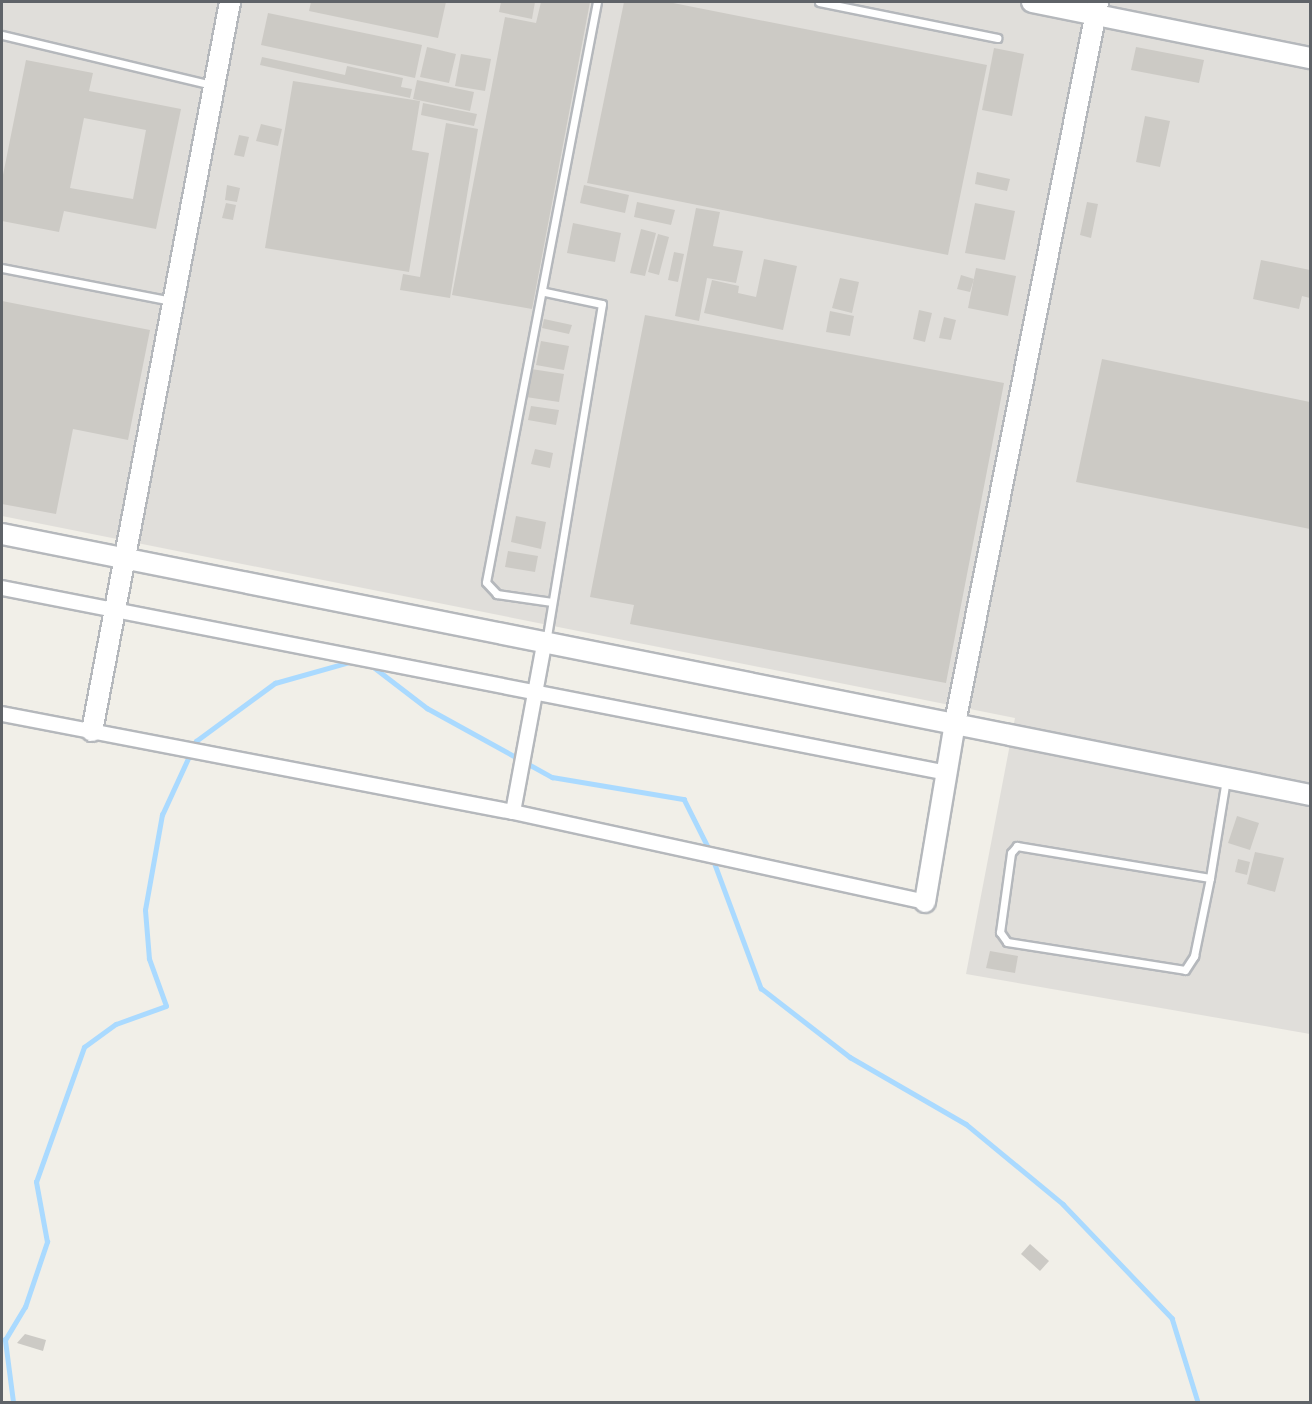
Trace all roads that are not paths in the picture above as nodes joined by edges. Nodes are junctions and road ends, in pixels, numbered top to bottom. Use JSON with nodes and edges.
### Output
{"nodes":[{"id":1,"x":230,"y":2,"type":"edge"},
{"id":2,"x":597,"y":2,"type":"edge"},
{"id":3,"x":819,"y":2,"type":"edge"},
{"id":4,"x":1032,"y":2,"type":"edge"},
{"id":5,"x":1097,"y":8,"type":"edge"},
{"id":6,"x":2,"y":35,"type":"edge"},
{"id":7,"x":997,"y":38,"type":"dead end"},
{"id":8,"x":1311,"y":58,"type":"edge"},
{"id":9,"x":214,"y":85,"type":"junction"},
{"id":10,"x":2,"y":268,"type":"edge"},
{"id":11,"x":545,"y":292,"type":"junction"},
{"id":12,"x":173,"y":301,"type":"junction"},
{"id":13,"x":2,"y":534,"type":"edge"},
{"id":14,"x":125,"y":559,"type":"junction"},
{"id":15,"x":2,"y":588,"type":"edge"},
{"id":16,"x":552,"y":602,"type":"junction"},
{"id":17,"x":115,"y":610,"type":"junction"},
{"id":18,"x":545,"y":645,"type":"junction"},
{"id":19,"x":533,"y":692,"type":"junction"},
{"id":20,"x":2,"y":714,"type":"edge"},
{"id":21,"x":954,"y":728,"type":"junction"},
{"id":22,"x":92,"y":731,"type":"junction"},
{"id":23,"x":948,"y":772,"type":"junction"},
{"id":24,"x":1226,"y":779,"type":"junction"},
{"id":25,"x":1311,"y":795,"type":"edge"},
{"id":26,"x":513,"y":812,"type":"junction"},
{"id":27,"x":1210,"y":878,"type":"junction"},
{"id":28,"x":925,"y":902,"type":"joint"}],
"edges":[{"from":1,"to":9,"type":"street"},
{"from":2,"to":11,"type":"lane"},
{"from":3,"to":7,"type":"lane"},
{"from":4,"to":5,"type":"street"},
{"from":5,"to":8,"type":"street"},
{"from":5,"to":21,"type":"street"},
{"from":6,"to":9,"type":"lane"},
{"from":9,"to":12,"type":"street"},
{"from":10,"to":12,"type":"lane"},
{"from":11,"to":16,"type":"lane"},
{"from":11,"to":16,"type":"lane"},
{"from":12,"to":14,"type":"street"},
{"from":13,"to":14,"type":"street"},
{"from":14,"to":17,"type":"street"},
{"from":14,"to":18,"type":"street"},
{"from":15,"to":17,"type":"street"},
{"from":16,"to":18,"type":"lane"},
{"from":17,"to":19,"type":"street"},
{"from":17,"to":22,"type":"street"},
{"from":18,"to":19,"type":"street"},
{"from":18,"to":21,"type":"street"},
{"from":19,"to":23,"type":"street"},
{"from":19,"to":26,"type":"street"},
{"from":20,"to":22,"type":"street"},
{"from":21,"to":23,"type":"street"},
{"from":21,"to":24,"type":"street"},
{"from":22,"to":26,"type":"street"},
{"from":23,"to":28,"type":"street"},
{"from":24,"to":25,"type":"street"},
{"from":24,"to":27,"type":"lane"},
{"from":26,"to":28,"type":"street"},
{"from":27,"to":27,"type":"lane"}]}
